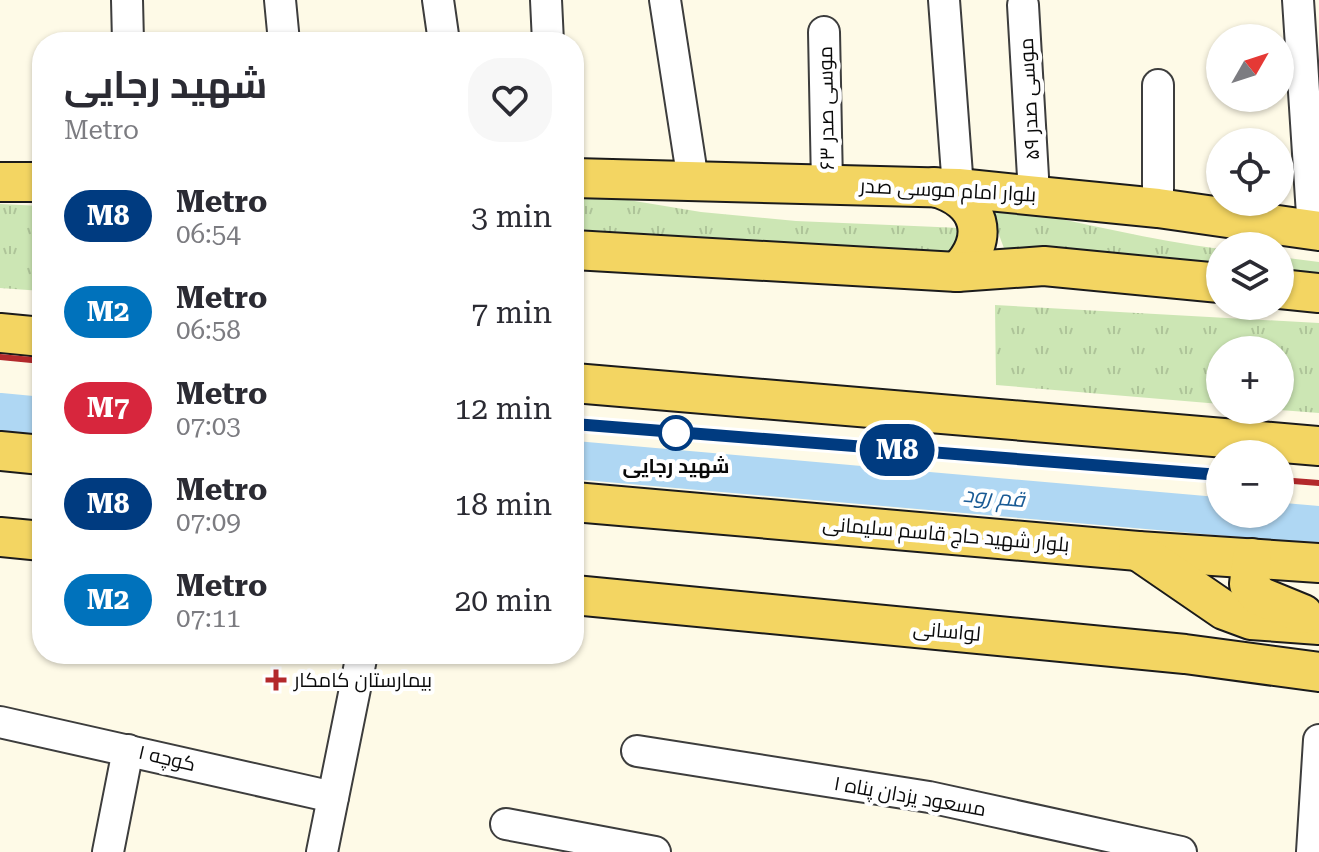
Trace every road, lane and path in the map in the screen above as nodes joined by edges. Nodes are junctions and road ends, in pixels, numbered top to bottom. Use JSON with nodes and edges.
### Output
{"nodes":[{"id":1,"x":127,"y":0,"type":"edge"},
{"id":2,"x":280,"y":0,"type":"edge"},
{"id":3,"x":438,"y":0,"type":"edge"},
{"id":4,"x":546,"y":0,"type":"edge"},
{"id":5,"x":665,"y":0,"type":"edge"},
{"id":6,"x":944,"y":0,"type":"edge"},
{"id":7,"x":1298,"y":0,"type":"edge"},
{"id":8,"x":1023,"y":5,"type":"dead end"},
{"id":9,"x":128,"y":32,"type":"edge"},
{"id":10,"x":283,"y":32,"type":"edge"},
{"id":11,"x":443,"y":32,"type":"edge"},
{"id":12,"x":548,"y":32,"type":"edge"},
{"id":13,"x":824,"y":32,"type":"dead end"},
{"id":14,"x":1158,"y":85,"type":"dead end"},
{"id":15,"x":0,"y":157,"type":"edge"},
{"id":16,"x":32,"y":157,"type":"edge"},
{"id":17,"x":584,"y":178,"type":"edge"},
{"id":18,"x":693,"y":181,"type":"junction"},
{"id":19,"x":0,"y":182,"type":"edge"},
{"id":20,"x":32,"y":182,"type":"edge"},
{"id":21,"x":827,"y":184,"type":"junction"},
{"id":22,"x":945,"y":188,"type":"junction"},
{"id":23,"x":1034,"y":194,"type":"junction"},
{"id":24,"x":1158,"y":208,"type":"junction"},
{"id":25,"x":1317,"y":230,"type":"edge"},
{"id":26,"x":584,"y":251,"type":"edge"},
{"id":27,"x":957,"y":272,"type":"junction"},
{"id":28,"x":1206,"y":282,"type":"edge"},
{"id":29,"x":1294,"y":290,"type":"edge"},
{"id":30,"x":1319,"y":293,"type":"edge"},
{"id":31,"x":0,"y":333,"type":"edge"},
{"id":32,"x":32,"y":336,"type":"edge"},
{"id":33,"x":584,"y":384,"type":"edge"},
{"id":34,"x":1319,"y":446,"type":"edge"},
{"id":35,"x":0,"y":451,"type":"edge"},
{"id":36,"x":32,"y":454,"type":"edge"},
{"id":37,"x":584,"y":503,"type":"edge"},
{"id":38,"x":0,"y":537,"type":"edge"},
{"id":39,"x":32,"y":540,"type":"edge"},
{"id":40,"x":1138,"y":551,"type":"junction"},
{"id":41,"x":1252,"y":558,"type":"junction"},
{"id":42,"x":1319,"y":563,"type":"edge"},
{"id":43,"x":584,"y":596,"type":"edge"},
{"id":44,"x":1319,"y":623,"type":"edge"},
{"id":45,"x":360,"y":664,"type":"edge"},
{"id":46,"x":1319,"y":672,"type":"edge"},
{"id":47,"x":0,"y":722,"type":"edge"},
{"id":48,"x":1319,"y":740,"type":"edge"},
{"id":49,"x":128,"y":750,"type":"junction"},
{"id":50,"x":637,"y":751,"type":"dead end"},
{"id":51,"x":333,"y":797,"type":"junction"},
{"id":52,"x":506,"y":824,"type":"dead end"},
{"id":53,"x":323,"y":848,"type":"edge"},
{"id":54,"x":617,"y":848,"type":"edge"},
{"id":55,"x":108,"y":852,"type":"edge"},
{"id":56,"x":655,"y":852,"type":"edge"},
{"id":57,"x":1181,"y":852,"type":"edge"},
{"id":58,"x":1312,"y":852,"type":"edge"}],
"edges":[{"from":1,"to":9,"type":"street"},
{"from":2,"to":10,"type":"street"},
{"from":3,"to":11,"type":"street"},
{"from":4,"to":12,"type":"street"},
{"from":5,"to":18,"type":"street"},
{"from":6,"to":22,"type":"street"},
{"from":7,"to":25,"type":"street"},
{"from":8,"to":23,"type":"street","name":"موسی صدر ۵۹"},
{"from":13,"to":21,"type":"street","name":"موسی صدر ۶۳"},
{"from":14,"to":24,"type":"street"},
{"from":15,"to":16,"type":"main road"},
{"from":17,"to":18,"type":"main road","name":"بلوار امام موسی صدر"},
{"from":18,"to":21,"type":"main road","name":"بلوار امام موسی صدر"},
{"from":19,"to":20,"type":"main road"},
{"from":21,"to":22,"type":"main road","name":"بلوار امام موسی صدر"},
{"from":22,"to":23,"type":"main road","name":"بلوار امام موسی صدر"},
{"from":22,"to":27,"type":"main road"},
{"from":23,"to":24,"type":"main road","name":"بلوار امام موسی صدر"},
{"from":24,"to":25,"type":"main road","name":"بلوار امام موسی صدر"},
{"from":26,"to":27,"type":"main road"},
{"from":27,"to":28,"type":"main road"},
{"from":29,"to":30,"type":"main road"},
{"from":31,"to":32,"type":"main road"},
{"from":33,"to":34,"type":"main road"},
{"from":35,"to":36,"type":"main road"},
{"from":37,"to":40,"type":"main road","name":"بلوار شهید حاج قاسم سلیمانی"},
{"from":38,"to":39,"type":"main road"},
{"from":40,"to":41,"type":"main road","name":"بلوار شهید حاج قاسم سلیمانی"},
{"from":40,"to":44,"type":"main road"},
{"from":41,"to":42,"type":"main road","name":"بلوار شهید حاج قاسم سلیمانی"},
{"from":41,"to":44,"type":"main road"},
{"from":43,"to":46,"type":"main road","name":"لواسانی"},
{"from":45,"to":51,"type":"street"},
{"from":47,"to":49,"type":"street","name":"کوچه ۱"},
{"from":48,"to":58,"type":"street"},
{"from":49,"to":51,"type":"street","name":"کوچه ۱"},
{"from":49,"to":55,"type":"street"},
{"from":50,"to":57,"type":"street","name":"۱ مسعود یزدان پناه"},
{"from":51,"to":53,"type":"street"},
{"from":52,"to":54,"type":"street"},
{"from":54,"to":56,"type":"street"}]}
